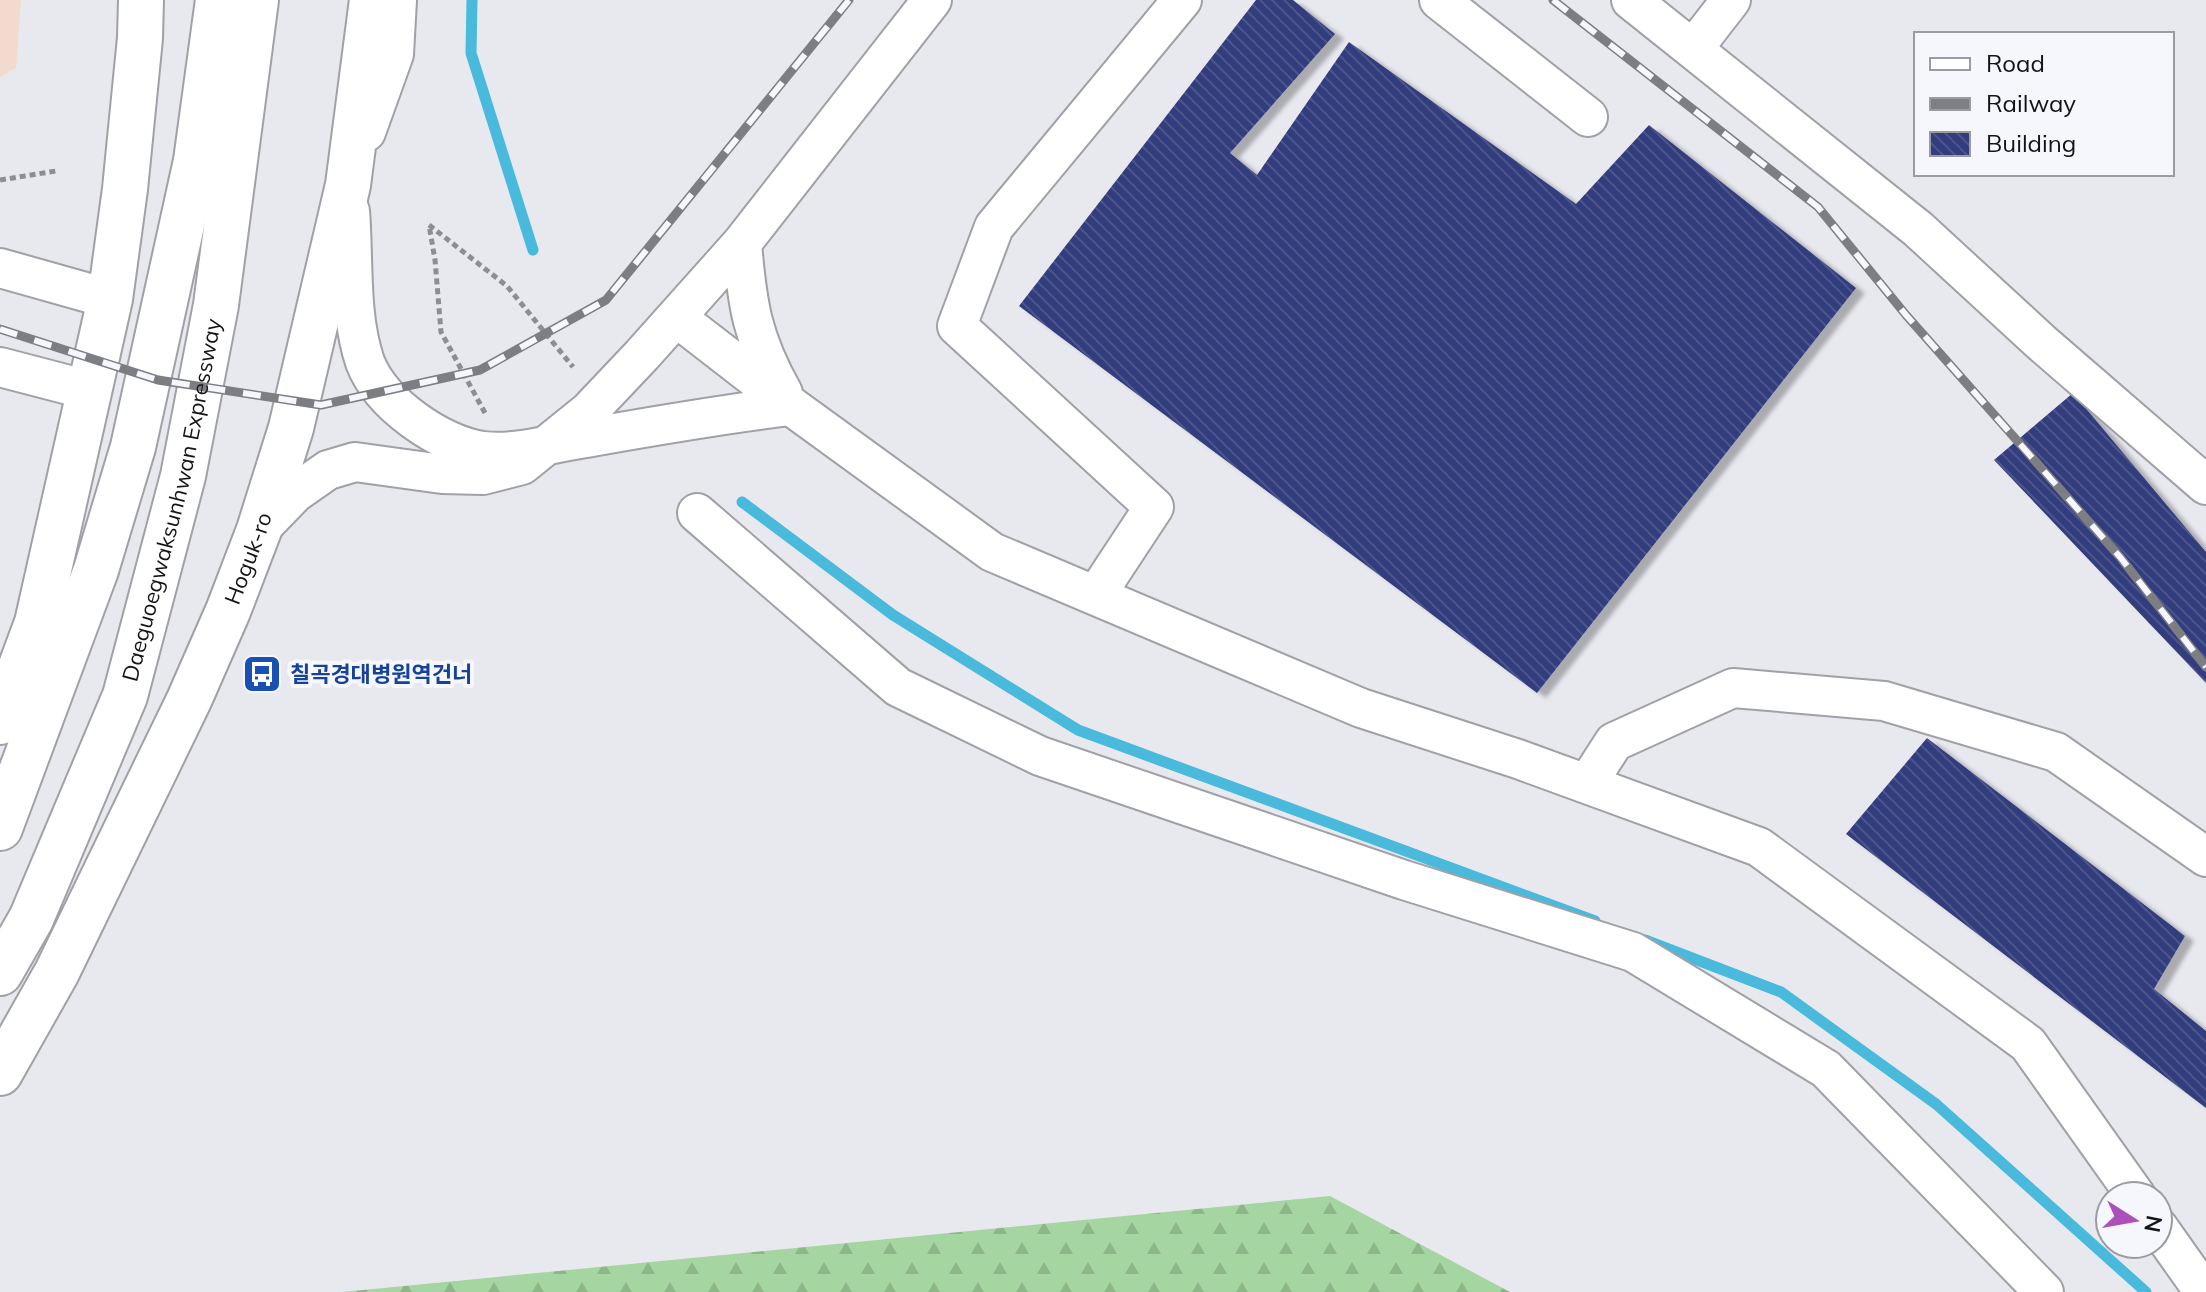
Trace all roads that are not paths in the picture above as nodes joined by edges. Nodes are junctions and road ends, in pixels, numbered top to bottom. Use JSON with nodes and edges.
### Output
{"nodes":[{"id":1,"x":141,"y":0,"type":"edge"},
{"id":2,"x":218,"y":0,"type":"edge"},
{"id":3,"x":256,"y":0,"type":"edge"},
{"id":4,"x":372,"y":0,"type":"edge"},
{"id":5,"x":397,"y":0,"type":"edge"},
{"id":6,"x":932,"y":0,"type":"edge"},
{"id":7,"x":1182,"y":0,"type":"edge"},
{"id":8,"x":1439,"y":0,"type":"edge"},
{"id":9,"x":1631,"y":0,"type":"edge"},
{"id":10,"x":1731,"y":0,"type":"edge"},
{"id":11,"x":1693,"y":49,"type":"junction"},
{"id":12,"x":1588,"y":117,"type":"dead end"},
{"id":13,"x":348,"y":185,"type":"junction"},
{"id":14,"x":742,"y":243,"type":"junction"},
{"id":15,"x":0,"y":268,"type":"edge"},
{"id":16,"x":110,"y":299,"type":"junction"},
{"id":17,"x":676,"y":317,"type":"junction"},
{"id":18,"x":0,"y":367,"type":"edge"},
{"id":19,"x":88,"y":390,"type":"junction"},
{"id":20,"x":791,"y":406,"type":"junction"},
{"id":21,"x":549,"y":444,"type":"junction"},
{"id":22,"x":2206,"y":485,"type":"edge"},
{"id":23,"x":697,"y":513,"type":"dead end"},
{"id":24,"x":259,"y":530,"type":"junction"},
{"id":25,"x":1096,"y":595,"type":"junction"},
{"id":26,"x":0,"y":722,"type":"edge"},
{"id":27,"x":1587,"y":784,"type":"junction"},
{"id":28,"x":0,"y":828,"type":"edge"},
{"id":29,"x":2206,"y":857,"type":"edge"},
{"id":30,"x":0,"y":973,"type":"edge"},
{"id":31,"x":0,"y":1073,"type":"edge"},
{"id":32,"x":2125,"y":1180,"type":"edge"},
{"id":33,"x":2174,"y":1250,"type":"edge"},
{"id":34,"x":2044,"y":1292,"type":"edge"},
{"id":35,"x":2204,"y":1292,"type":"edge"}],
"edges":[{"from":1,"to":16,"type":"main road"},
{"from":2,"to":28,"type":"main road"},
{"from":3,"to":30,"type":"main road","name":"Daeguoegwaksunhwan Expressway"},
{"from":4,"to":13,"type":"main road","name":"Hoguk-ro"},
{"from":5,"to":13,"type":"street"},
{"from":6,"to":14,"type":"street"},
{"from":7,"to":25,"type":"street"},
{"from":8,"to":12,"type":"street"},
{"from":9,"to":11,"type":"street"},
{"from":10,"to":11,"type":"street"},
{"from":11,"to":22,"type":"street"},
{"from":13,"to":21,"type":"street"},
{"from":13,"to":24,"type":"main road","name":"Hoguk-ro"},
{"from":14,"to":17,"type":"street"},
{"from":14,"to":20,"type":"street"},
{"from":15,"to":16,"type":"street"},
{"from":16,"to":19,"type":"main road"},
{"from":17,"to":20,"type":"street"},
{"from":17,"to":21,"type":"street"},
{"from":18,"to":19,"type":"street"},
{"from":19,"to":26,"type":"main road"},
{"from":20,"to":21,"type":"street"},
{"from":20,"to":25,"type":"street"},
{"from":21,"to":24,"type":"street"},
{"from":23,"to":34,"type":"street"},
{"from":24,"to":31,"type":"main road","name":"Hoguk-ro"},
{"from":25,"to":27,"type":"street"},
{"from":27,"to":29,"type":"street"},
{"from":27,"to":32,"type":"street"},
{"from":33,"to":35,"type":"street"}]}
